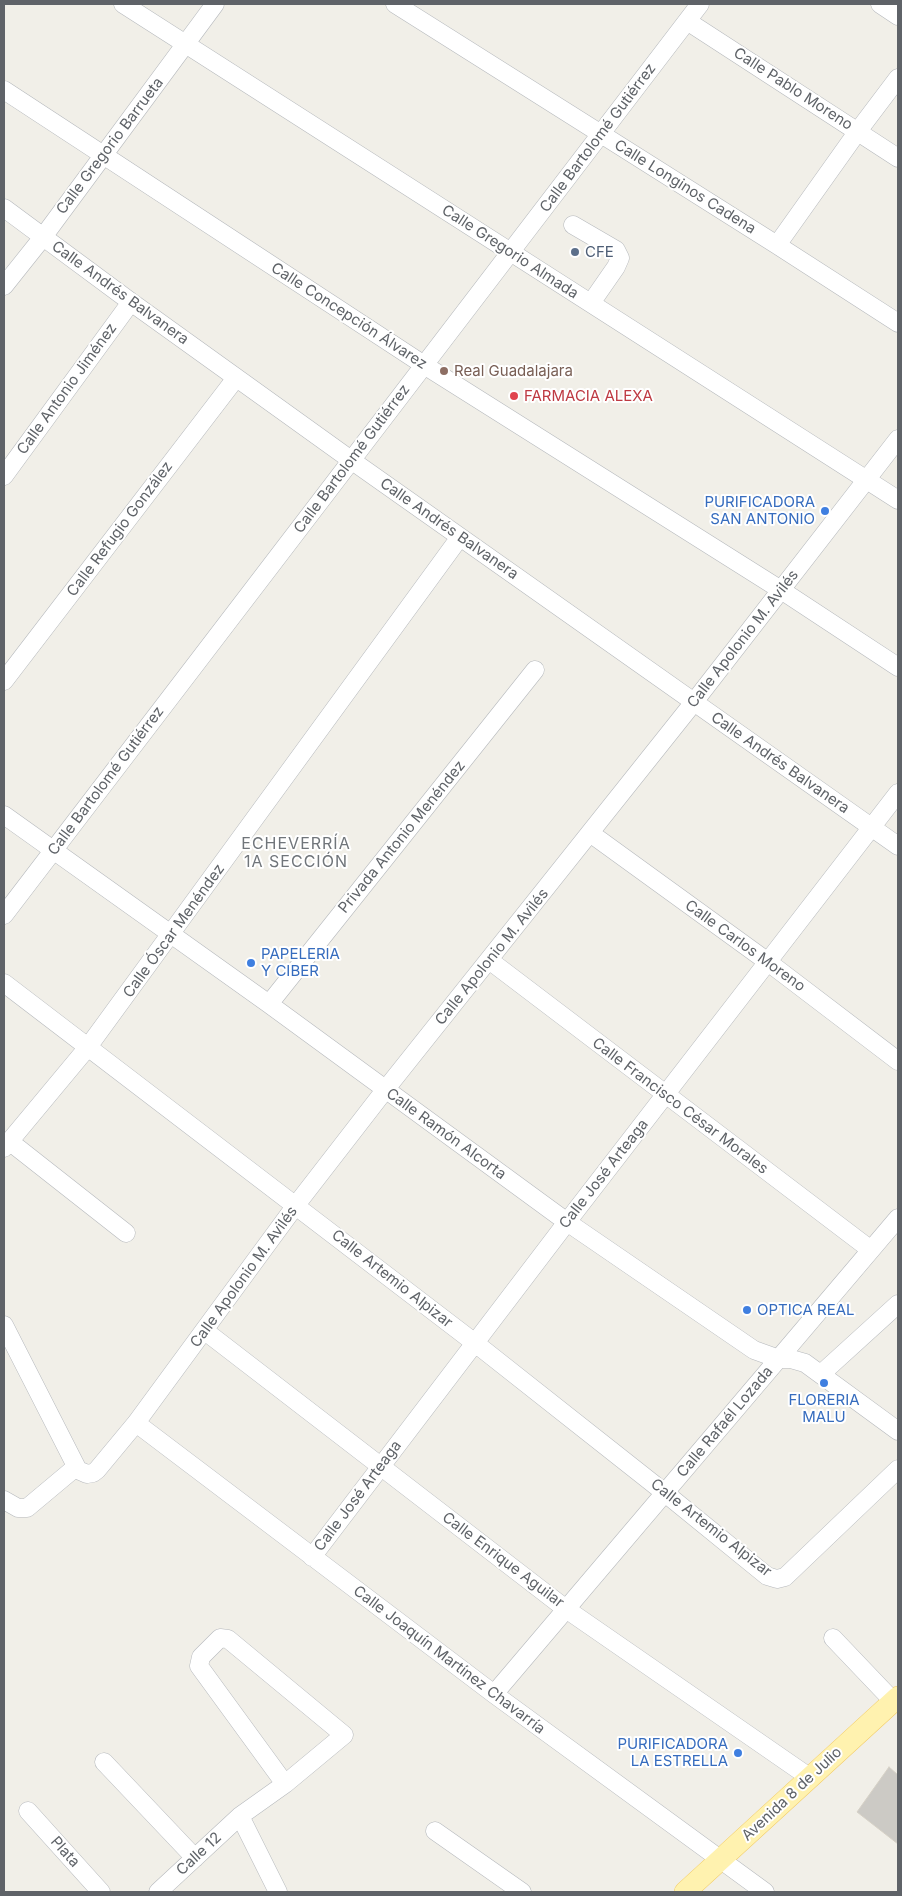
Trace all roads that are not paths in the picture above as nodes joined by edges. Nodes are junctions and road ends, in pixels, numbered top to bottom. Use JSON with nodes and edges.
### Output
{"nodes":[{"id":1,"x":123,"y":4,"type":"edge"},
{"id":2,"x":214,"y":4,"type":"edge"},
{"id":3,"x":395,"y":4,"type":"edge"},
{"id":4,"x":700,"y":4,"type":"edge"},
{"id":5,"x":880,"y":4,"type":"edge"},
{"id":6,"x":416,"y":9,"type":"edge"},
{"id":7,"x":898,"y":16,"type":"edge"},
{"id":8,"x":687,"y":21,"type":"junction"},
{"id":9,"x":186,"y":43,"type":"junction"},
{"id":10,"x":898,"y":78,"type":"edge"},
{"id":11,"x":4,"y":90,"type":"edge"},
{"id":12,"x":858,"y":131,"type":"junction"},
{"id":13,"x":600,"y":134,"type":"junction"},
{"id":14,"x":102,"y":155,"type":"junction"},
{"id":15,"x":898,"y":158,"type":"edge"},
{"id":16,"x":4,"y":208,"type":"edge"},
{"id":17,"x":572,"y":225,"type":"dead end"},
{"id":18,"x":43,"y":237,"type":"junction"},
{"id":19,"x":777,"y":245,"type":"junction"},
{"id":20,"x":510,"y":253,"type":"junction"},
{"id":21,"x":4,"y":286,"type":"edge"},
{"id":22,"x":131,"y":302,"type":"junction"},
{"id":23,"x":591,"y":304,"type":"junction"},
{"id":24,"x":898,"y":323,"type":"edge"},
{"id":25,"x":424,"y":365,"type":"junction"},
{"id":26,"x":236,"y":378,"type":"junction"},
{"id":27,"x":898,"y":439,"type":"edge"},
{"id":28,"x":351,"y":460,"type":"junction"},
{"id":29,"x":4,"y":476,"type":"edge"},
{"id":30,"x":866,"y":480,"type":"junction"},
{"id":31,"x":898,"y":500,"type":"edge"},
{"id":32,"x":460,"y":537,"type":"junction"},
{"id":33,"x":781,"y":590,"type":"junction"},
{"id":34,"x":898,"y":667,"type":"edge"},
{"id":35,"x":536,"y":670,"type":"dead end"},
{"id":36,"x":4,"y":681,"type":"edge"},
{"id":37,"x":694,"y":702,"type":"junction"},
{"id":38,"x":898,"y":793,"type":"edge"},
{"id":39,"x":4,"y":815,"type":"edge"},
{"id":40,"x":872,"y":828,"type":"junction"},
{"id":41,"x":590,"y":833,"type":"junction"},
{"id":42,"x":898,"y":846,"type":"edge"},
{"id":43,"x":53,"y":850,"type":"junction"},
{"id":44,"x":4,"y":915,"type":"edge"},
{"id":45,"x":171,"y":935,"type":"junction"},
{"id":46,"x":489,"y":960,"type":"junction"},
{"id":47,"x":768,"y":962,"type":"junction"},
{"id":48,"x":4,"y":983,"type":"edge"},
{"id":49,"x":269,"y":1004,"type":"junction"},
{"id":50,"x":88,"y":1048,"type":"junction"},
{"id":51,"x":898,"y":1062,"type":"edge"},
{"id":52,"x":385,"y":1090,"type":"junction"},
{"id":53,"x":665,"y":1095,"type":"junction"},
{"id":54,"x":7,"y":1145,"type":"edge"},
{"id":55,"x":296,"y":1205,"type":"junction"},
{"id":56,"x":898,"y":1218,"type":"edge"},
{"id":57,"x":567,"y":1222,"type":"junction"},
{"id":58,"x":126,"y":1233,"type":"dead end"},
{"id":59,"x":871,"y":1250,"type":"junction"},
{"id":60,"x":898,"y":1304,"type":"edge"},
{"id":61,"x":4,"y":1325,"type":"edge"},
{"id":62,"x":205,"y":1331,"type":"junction"},
{"id":63,"x":475,"y":1343,"type":"junction"},
{"id":64,"x":779,"y":1359,"type":"junction"},
{"id":65,"x":821,"y":1374,"type":"junction"},
{"id":66,"x":136,"y":1423,"type":"junction"},
{"id":67,"x":898,"y":1431,"type":"edge"},
{"id":68,"x":381,"y":1467,"type":"junction"},
{"id":69,"x":898,"y":1469,"type":"edge"},
{"id":70,"x":82,"y":1470,"type":"junction"},
{"id":71,"x":665,"y":1493,"type":"junction"},
{"id":72,"x":4,"y":1500,"type":"edge"},
{"id":73,"x":312,"y":1557,"type":"junction"},
{"id":74,"x":566,"y":1609,"type":"junction"},
{"id":75,"x":834,"y":1638,"type":"dead end"},
{"id":76,"x":494,"y":1694,"type":"junction"},
{"id":77,"x":896,"y":1699,"type":"edge"},
{"id":78,"x":104,"y":1762,"type":"dead end"},
{"id":79,"x":809,"y":1777,"type":"junction"},
{"id":80,"x":285,"y":1784,"type":"junction"},
{"id":81,"x":28,"y":1812,"type":"dead end"},
{"id":82,"x":240,"y":1816,"type":"junction"},
{"id":83,"x":435,"y":1831,"type":"dead end"},
{"id":84,"x":195,"y":1858,"type":"junction"},
{"id":85,"x":720,"y":1861,"type":"junction"},
{"id":86,"x":101,"y":1892,"type":"edge"},
{"id":87,"x":158,"y":1892,"type":"edge"},
{"id":88,"x":278,"y":1892,"type":"edge"},
{"id":89,"x":522,"y":1892,"type":"edge"},
{"id":90,"x":685,"y":1892,"type":"edge"},
{"id":91,"x":765,"y":1892,"type":"edge"}],
"edges":[{"from":1,"to":9,"type":"street","name":"Calle Gregorio Almada"},
{"from":2,"to":9,"type":"street","name":"Calle Gregorio Barrueta"},
{"from":3,"to":6,"type":"street","name":"Calle Longinos Cadena"},
{"from":4,"to":8,"type":"street","name":"Calle Bartolomé Gutiérrez"},
{"from":5,"to":7,"type":"street"},
{"from":6,"to":13,"type":"street","name":"Calle Longinos Cadena"},
{"from":8,"to":12,"type":"street","name":"Calle Pablo Moreno"},
{"from":8,"to":13,"type":"street","name":"Calle Bartolomé Gutiérrez"},
{"from":9,"to":14,"type":"street","name":"Calle Gregorio Barrueta"},
{"from":9,"to":20,"type":"street","name":"Calle Gregorio Almada"},
{"from":10,"to":12,"type":"street"},
{"from":11,"to":14,"type":"street","name":"Calle Concepción Álvarez"},
{"from":12,"to":15,"type":"street","name":"Calle Pablo Moreno"},
{"from":12,"to":19,"type":"street"},
{"from":13,"to":19,"type":"street","name":"Calle Longinos Cadena"},
{"from":13,"to":20,"type":"street","name":"Calle Bartolomé Gutiérrez"},
{"from":14,"to":18,"type":"street","name":"Calle Gregorio Barrueta"},
{"from":14,"to":25,"type":"street","name":"Calle Concepción Álvarez"},
{"from":16,"to":18,"type":"street","name":"Calle Andrés Balvanera"},
{"from":17,"to":23,"type":"street"},
{"from":18,"to":21,"type":"street","name":"Calle Gregorio Barrueta"},
{"from":18,"to":22,"type":"street","name":"Calle Andrés Balvanera"},
{"from":19,"to":24,"type":"street","name":"Calle Longinos Cadena"},
{"from":20,"to":23,"type":"street","name":"Calle Gregorio Almada"},
{"from":20,"to":25,"type":"street","name":"Calle Bartolomé Gutiérrez"},
{"from":22,"to":26,"type":"street","name":"Calle Andrés Balvanera"},
{"from":22,"to":29,"type":"street","name":"Calle Antonio Jiménez"},
{"from":23,"to":30,"type":"street","name":"Calle Gregorio Almada"},
{"from":25,"to":28,"type":"street","name":"Calle Bartolomé Gutiérrez"},
{"from":25,"to":33,"type":"street","name":"Calle Concepción Álvarez"},
{"from":26,"to":28,"type":"street","name":"Calle Andrés Balvanera"},
{"from":26,"to":36,"type":"street","name":"Calle Refugio González"},
{"from":27,"to":30,"type":"street","name":"Calle Apolonio M. Avilés"},
{"from":28,"to":32,"type":"street","name":"Calle Andrés Balvanera"},
{"from":28,"to":43,"type":"street","name":"Calle Bartolomé Gutiérrez"},
{"from":30,"to":31,"type":"street","name":"Calle Gregorio Almada"},
{"from":30,"to":33,"type":"street","name":"Calle Apolonio M. Avilés"},
{"from":32,"to":37,"type":"street","name":"Calle Andrés Balvanera"},
{"from":32,"to":45,"type":"street","name":"Calle Óscar Menéndez"},
{"from":33,"to":34,"type":"street","name":"Calle Concepción Álvarez"},
{"from":33,"to":37,"type":"street","name":"Calle Apolonio M. Avilés"},
{"from":35,"to":49,"type":"street","name":"Privada Antonio Menéndez"},
{"from":37,"to":40,"type":"street","name":"Calle Andrés Balvanera"},
{"from":37,"to":41,"type":"street","name":"Calle Apolonio M. Avilés"},
{"from":38,"to":40,"type":"street","name":"Calle José Arteaga"},
{"from":39,"to":43,"type":"street","name":"Calle Ramón Alcorta"},
{"from":40,"to":42,"type":"street","name":"Calle Andrés Balvanera"},
{"from":40,"to":47,"type":"street","name":"Calle José Arteaga"},
{"from":41,"to":46,"type":"street","name":"Calle Apolonio M. Avilés"},
{"from":41,"to":47,"type":"street","name":"Calle Carlos Moreno"},
{"from":43,"to":44,"type":"street","name":"Calle Bartolomé Gutiérrez"},
{"from":43,"to":45,"type":"street","name":"Calle Ramón Alcorta"},
{"from":45,"to":49,"type":"street","name":"Calle Ramón Alcorta"},
{"from":45,"to":50,"type":"street","name":"Calle Óscar Menéndez"},
{"from":46,"to":52,"type":"street","name":"Calle Apolonio M. Avilés"},
{"from":46,"to":53,"type":"street","name":"Calle Francisco César Morales"},
{"from":47,"to":51,"type":"street","name":"Calle Carlos Moreno"},
{"from":47,"to":53,"type":"street","name":"Calle José Arteaga"},
{"from":48,"to":50,"type":"street","name":"Calle Artemio Alpizar"},
{"from":49,"to":52,"type":"street","name":"Calle Ramón Alcorta"},
{"from":50,"to":54,"type":"street","name":"Calle Óscar Menéndez"},
{"from":50,"to":55,"type":"street","name":"Calle Artemio Alpizar"},
{"from":52,"to":55,"type":"street","name":"Calle Apolonio M. Avilés"},
{"from":52,"to":57,"type":"street","name":"Calle Ramón Alcorta"},
{"from":53,"to":57,"type":"street","name":"Calle José Arteaga"},
{"from":53,"to":59,"type":"street","name":"Calle Francisco César Morales"},
{"from":54,"to":58,"type":"street"},
{"from":55,"to":62,"type":"street","name":"Calle Apolonio M. Avilés"},
{"from":55,"to":63,"type":"street","name":"Calle Artemio Alpizar"},
{"from":56,"to":59,"type":"street","name":"Calle Rafaél Lozada"},
{"from":57,"to":63,"type":"street","name":"Calle José Arteaga"},
{"from":57,"to":64,"type":"street","name":"Calle Ramón Alcorta"},
{"from":59,"to":64,"type":"street","name":"Calle Rafaél Lozada"},
{"from":60,"to":65,"type":"street"},
{"from":61,"to":70,"type":"street"},
{"from":62,"to":66,"type":"street","name":"Calle Apolonio M. Avilés"},
{"from":62,"to":68,"type":"street","name":"Calle Enrique Aguilar"},
{"from":63,"to":68,"type":"street","name":"Calle José Arteaga"},
{"from":63,"to":71,"type":"street","name":"Calle Artemio Alpizar"},
{"from":64,"to":65,"type":"street","name":"Calle Ramón Alcorta"},
{"from":64,"to":71,"type":"street","name":"Calle Rafaél Lozada"},
{"from":65,"to":67,"type":"street","name":"Calle Ramón Alcorta"},
{"from":66,"to":70,"type":"street","name":"Calle Apolonio M. Avilés"},
{"from":66,"to":73,"type":"street","name":"Calle Joaquín Martínez Chavarría"},
{"from":68,"to":73,"type":"street","name":"Calle José Arteaga"},
{"from":68,"to":74,"type":"street","name":"Calle Enrique Aguilar"},
{"from":69,"to":71,"type":"street","name":"Calle Artemio Alpizar"},
{"from":70,"to":72,"type":"street","name":"Calle Apolonio M. Avilés"},
{"from":71,"to":74,"type":"street","name":"Calle Rafaél Lozada"},
{"from":73,"to":76,"type":"street","name":"Calle Joaquín Martínez Chavarría"},
{"from":74,"to":76,"type":"street","name":"Calle Rafaél Lozada"},
{"from":74,"to":79,"type":"street","name":"Calle Enrique Aguilar"},
{"from":75,"to":77,"type":"street"},
{"from":76,"to":85,"type":"street","name":"Calle Joaquín Martínez Chavarría"},
{"from":77,"to":79,"type":"main road","name":"Avenida 8 de Julio"},
{"from":78,"to":84,"type":"street"},
{"from":79,"to":85,"type":"main road","name":"Avenida 8 de Julio"},
{"from":80,"to":80,"type":"street","name":"Calle 12"},
{"from":80,"to":82,"type":"street","name":"Calle 12"},
{"from":81,"to":86,"type":"street","name":"Plata"},
{"from":82,"to":84,"type":"street","name":"Calle 12"},
{"from":82,"to":88,"type":"street"},
{"from":83,"to":89,"type":"street"},
{"from":84,"to":87,"type":"street","name":"Calle 12"},
{"from":85,"to":90,"type":"main road","name":"Avenida 8 de Julio"},
{"from":85,"to":91,"type":"street","name":"Calle Joaquín Martínez Chavarría"}]}
